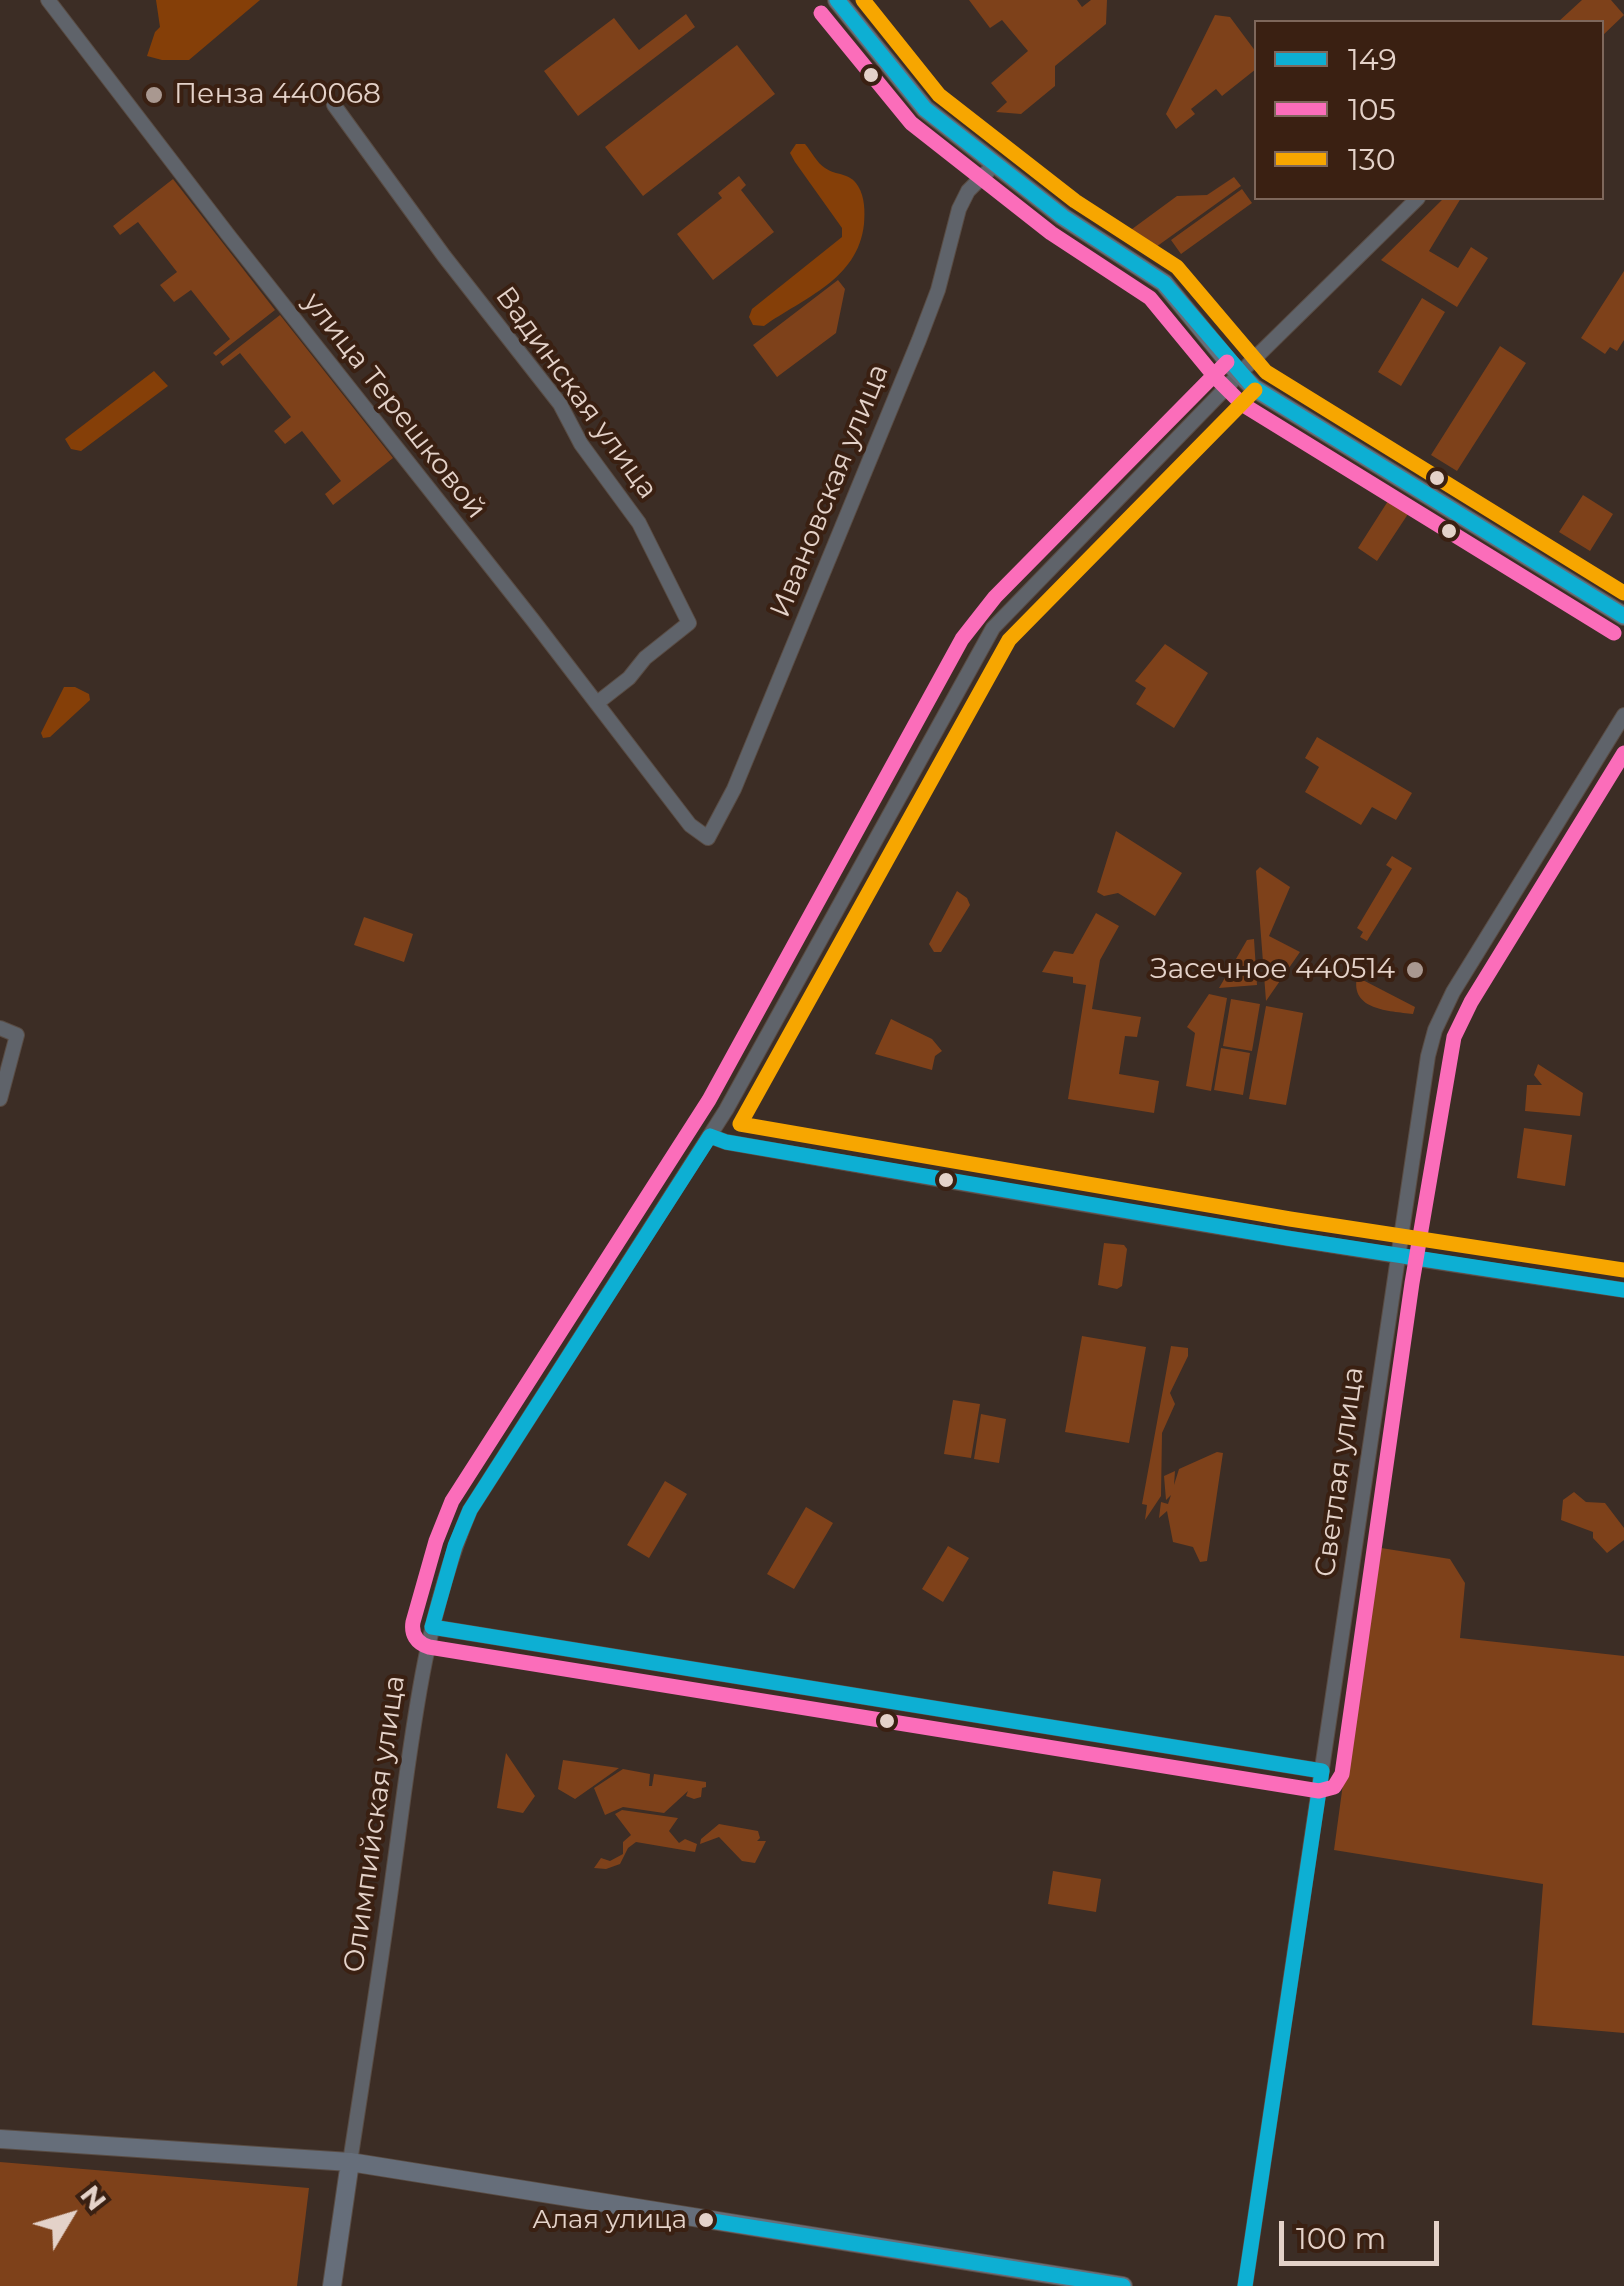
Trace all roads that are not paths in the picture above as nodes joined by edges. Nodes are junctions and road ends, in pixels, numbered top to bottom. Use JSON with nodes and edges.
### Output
{"nodes":[{"id":1,"x":48,"y":0,"type":"edge"},
{"id":2,"x":838,"y":0,"type":"edge"},
{"id":3,"x":334,"y":104,"type":"dead end"},
{"id":4,"x":995,"y":164,"type":"junction"},
{"id":5,"x":1416,"y":200,"type":"edge"},
{"id":6,"x":1241,"y":376,"type":"junction"},
{"id":7,"x":1624,"y":616,"type":"edge"},
{"id":8,"x":597,"y":703,"type":"junction"},
{"id":9,"x":1624,"y":715,"type":"edge"},
{"id":10,"x":708,"y":838,"type":"joint"},
{"id":11,"x":0,"y":1028,"type":"edge"},
{"id":12,"x":0,"y":1099,"type":"edge"},
{"id":13,"x":710,"y":1136,"type":"junction"},
{"id":14,"x":1396,"y":1257,"type":"junction"},
{"id":15,"x":1624,"y":1290,"type":"edge"},
{"id":16,"x":432,"y":1627,"type":"junction"},
{"id":17,"x":1322,"y":1772,"type":"junction"},
{"id":18,"x":0,"y":2139,"type":"edge"},
{"id":19,"x":350,"y":2162,"type":"junction"},
{"id":20,"x":332,"y":2286,"type":"edge"},
{"id":21,"x":1123,"y":2286,"type":"edge"},
{"id":22,"x":1245,"y":2286,"type":"edge"}],
"edges":[{"from":1,"to":8,"type":"street","name":"улица Терешковой"},
{"from":2,"to":4,"type":"main road"},
{"from":3,"to":8,"type":"street","name":"Вадинская улица"},
{"from":4,"to":6,"type":"main road"},
{"from":4,"to":10,"type":"street","name":"Ивановская улица"},
{"from":5,"to":6,"type":"street","name":"Олимпийская улица"},
{"from":6,"to":7,"type":"main road"},
{"from":6,"to":13,"type":"street","name":"Олимпийская улица"},
{"from":8,"to":10,"type":"street","name":"улица Терешковой"},
{"from":9,"to":14,"type":"street","name":"Светлая улица"},
{"from":11,"to":12,"type":"street"},
{"from":13,"to":14,"type":"street"},
{"from":13,"to":16,"type":"street","name":"Олимпийская улица"},
{"from":14,"to":15,"type":"street"},
{"from":14,"to":17,"type":"street","name":"Светлая улица"},
{"from":16,"to":17,"type":"street"},
{"from":16,"to":19,"type":"street","name":"Олимпийская улица"},
{"from":17,"to":22,"type":"street","name":"Светлая улица"},
{"from":18,"to":19,"type":"main road"},
{"from":19,"to":20,"type":"main road"},
{"from":19,"to":21,"type":"main road"}]}
